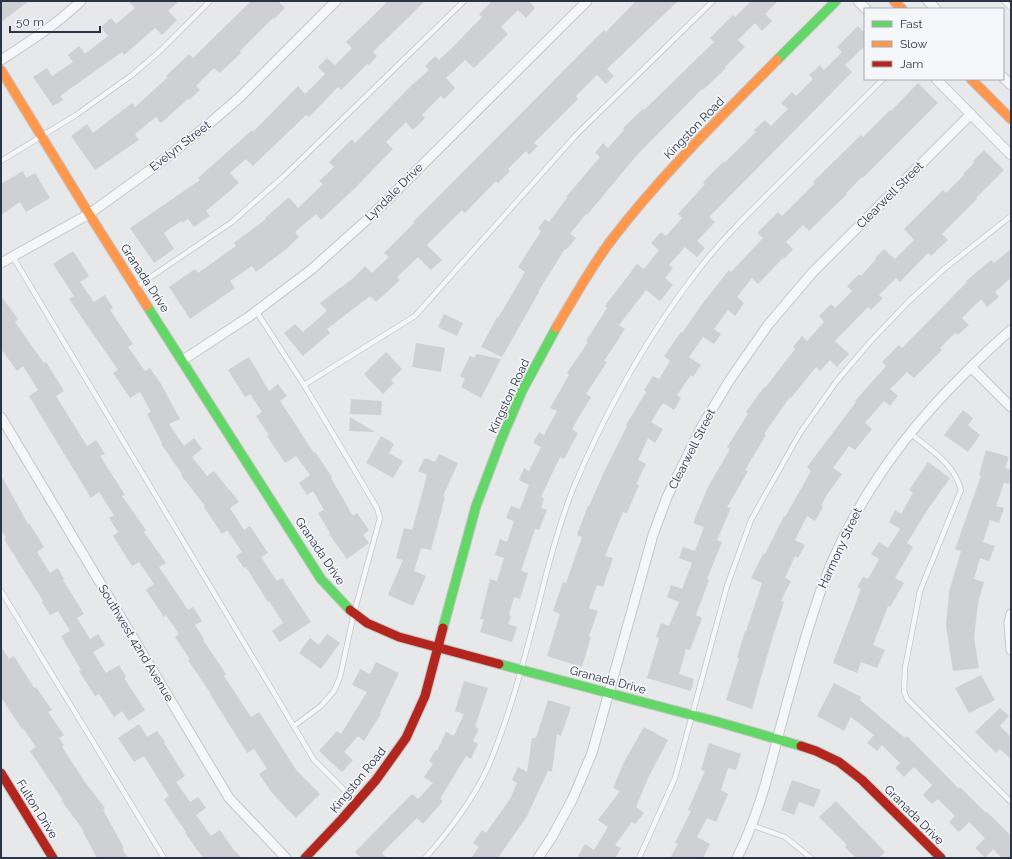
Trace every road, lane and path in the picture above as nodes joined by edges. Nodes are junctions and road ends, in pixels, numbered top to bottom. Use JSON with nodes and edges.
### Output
{"nodes":[{"id":1,"x":81,"y":1,"type":"edge"},
{"id":2,"x":210,"y":1,"type":"edge"},
{"id":3,"x":336,"y":1,"type":"edge"},
{"id":4,"x":464,"y":1,"type":"edge"},
{"id":5,"x":587,"y":1,"type":"edge"},
{"id":6,"x":713,"y":1,"type":"edge"},
{"id":7,"x":836,"y":1,"type":"edge"},
{"id":8,"x":1004,"y":1,"type":"edge"},
{"id":9,"x":1011,"y":8,"type":"edge"},
{"id":10,"x":1,"y":60,"type":"edge"},
{"id":11,"x":1,"y":70,"type":"edge"},
{"id":12,"x":881,"y":80,"type":"edge"},
{"id":13,"x":937,"y":80,"type":"edge"},
{"id":14,"x":972,"y":80,"type":"edge"},
{"id":15,"x":971,"y":114,"type":"junction"},
{"id":16,"x":1011,"y":119,"type":"edge"},
{"id":17,"x":41,"y":136,"type":"junction"},
{"id":18,"x":1011,"y":155,"type":"edge"},
{"id":19,"x":1,"y":161,"type":"edge"},
{"id":20,"x":89,"y":214,"type":"junction"},
{"id":21,"x":1011,"y":216,"type":"edge"},
{"id":22,"x":13,"y":256,"type":"junction"},
{"id":23,"x":1,"y":263,"type":"edge"},
{"id":24,"x":136,"y":287,"type":"junction"},
{"id":25,"x":256,"y":311,"type":"junction"},
{"id":26,"x":1011,"y":330,"type":"edge"},
{"id":27,"x":183,"y":360,"type":"junction"},
{"id":28,"x":970,"y":367,"type":"junction"},
{"id":29,"x":304,"y":385,"type":"junction"},
{"id":30,"x":1011,"y":407,"type":"edge"},
{"id":31,"x":1,"y":417,"type":"edge"},
{"id":32,"x":910,"y":433,"type":"junction"},
{"id":33,"x":1,"y":590,"type":"edge"},
{"id":34,"x":354,"y":613,"type":"junction"},
{"id":35,"x":1011,"y":614,"type":"edge"},
{"id":36,"x":438,"y":648,"type":"junction"},
{"id":37,"x":1011,"y":650,"type":"edge"},
{"id":38,"x":521,"y":670,"type":"junction"},
{"id":39,"x":609,"y":693,"type":"junction"},
{"id":40,"x":691,"y":715,"type":"junction"},
{"id":41,"x":294,"y":726,"type":"junction"},
{"id":42,"x":778,"y":739,"type":"junction"},
{"id":43,"x":1,"y":773,"type":"edge"},
{"id":44,"x":1011,"y":802,"type":"edge"},
{"id":45,"x":356,"y":803,"type":"junction"},
{"id":46,"x":752,"y":825,"type":"junction"},
{"id":47,"x":54,"y":858,"type":"edge"},
{"id":48,"x":164,"y":858,"type":"edge"},
{"id":49,"x":286,"y":858,"type":"edge"},
{"id":50,"x":305,"y":858,"type":"edge"},
{"id":51,"x":425,"y":858,"type":"edge"},
{"id":52,"x":538,"y":858,"type":"edge"},
{"id":53,"x":639,"y":858,"type":"edge"},
{"id":54,"x":737,"y":858,"type":"edge"},
{"id":55,"x":811,"y":858,"type":"edge"},
{"id":56,"x":941,"y":858,"type":"edge"}],
"edges":[{"from":1,"to":10,"type":"street"},
{"from":2,"to":17,"type":"lane"},
{"from":3,"to":20,"type":"street","name":"Evelyn Street"},
{"from":4,"to":24,"type":"lane"},
{"from":5,"to":25,"type":"street","name":"Lyndale Drive"},
{"from":6,"to":29,"type":"lane"},
{"from":7,"to":36,"type":"street","name":"Kingston Road"},
{"from":8,"to":9,"type":"lane"},
{"from":11,"to":17,"type":"street","name":"Granada Drive"},
{"from":12,"to":38,"type":"lane"},
{"from":13,"to":15,"type":"street"},
{"from":14,"to":16,"type":"street"},
{"from":15,"to":18,"type":"street"},
{"from":15,"to":39,"type":"street","name":"Clearwell Street"},
{"from":17,"to":19,"type":"lane"},
{"from":17,"to":20,"type":"street","name":"Granada Drive"},
{"from":20,"to":22,"type":"street","name":"Evelyn Street"},
{"from":20,"to":24,"type":"street","name":"Granada Drive"},
{"from":21,"to":40,"type":"lane"},
{"from":22,"to":23,"type":"street","name":"Evelyn Street"},
{"from":22,"to":41,"type":"lane"},
{"from":24,"to":27,"type":"street","name":"Granada Drive"},
{"from":25,"to":27,"type":"street","name":"Lyndale Drive"},
{"from":25,"to":29,"type":"lane"},
{"from":26,"to":28,"type":"street","name":"Harmony Street"},
{"from":27,"to":34,"type":"street","name":"Granada Drive"},
{"from":28,"to":30,"type":"street"},
{"from":28,"to":32,"type":"street","name":"Harmony Street"},
{"from":29,"to":34,"type":"lane"},
{"from":31,"to":49,"type":"street","name":"Southwest 42nd Avenue"},
{"from":32,"to":42,"type":"street","name":"Harmony Street"},
{"from":32,"to":44,"type":"lane"},
{"from":33,"to":48,"type":"lane"},
{"from":34,"to":36,"type":"street","name":"Granada Drive"},
{"from":34,"to":41,"type":"lane"},
{"from":35,"to":37,"type":"street"},
{"from":36,"to":38,"type":"street","name":"Granada Drive"},
{"from":36,"to":45,"type":"street","name":"Kingston Road"},
{"from":38,"to":39,"type":"street","name":"Granada Drive"},
{"from":38,"to":51,"type":"lane"},
{"from":39,"to":40,"type":"street","name":"Granada Drive"},
{"from":39,"to":52,"type":"street","name":"Clearwell Street"},
{"from":40,"to":42,"type":"street","name":"Granada Drive"},
{"from":40,"to":53,"type":"lane"},
{"from":41,"to":45,"type":"lane"},
{"from":42,"to":46,"type":"street","name":"Harmony Street"},
{"from":42,"to":56,"type":"street","name":"Granada Drive"},
{"from":43,"to":47,"type":"street","name":"Fulton Drive"},
{"from":45,"to":50,"type":"street","name":"Kingston Road"},
{"from":46,"to":54,"type":"street","name":"Harmony Street"},
{"from":46,"to":55,"type":"lane"}]}
